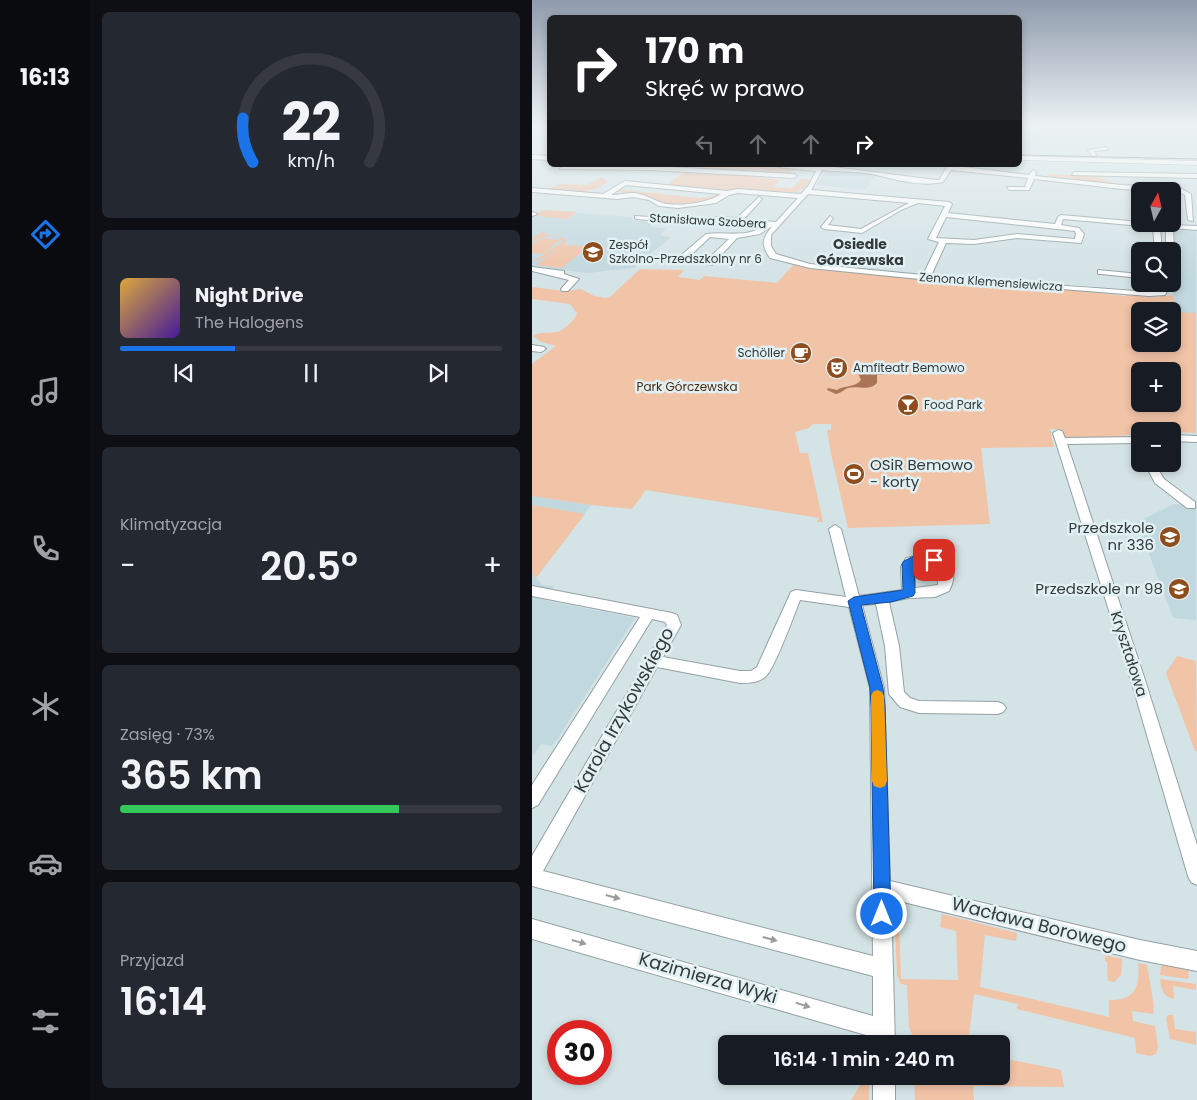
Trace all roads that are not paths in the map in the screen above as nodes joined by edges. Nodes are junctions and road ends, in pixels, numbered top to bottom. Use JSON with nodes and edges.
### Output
{"nodes":[{"id":1,"x":786,"y":175,"type":"edge"},
{"id":2,"x":816,"y":175,"type":"edge"},
{"id":3,"x":884,"y":175,"type":"edge"},
{"id":4,"x":945,"y":175,"type":"edge"},
{"id":5,"x":1032,"y":175,"type":"edge"},
{"id":6,"x":1044,"y":175,"type":"edge"},
{"id":7,"x":1141,"y":175,"type":"edge"},
{"id":8,"x":794,"y":176,"type":"dead end"},
{"id":9,"x":1196,"y":176,"type":"edge"},
{"id":10,"x":541,"y":182,"type":"dead end"},
{"id":11,"x":1009,"y":188,"type":"dead end"},
{"id":12,"x":532,"y":189,"type":"edge"},
{"id":13,"x":612,"y":191,"type":"junction"},
{"id":14,"x":727,"y":193,"type":"junction"},
{"id":15,"x":805,"y":194,"type":"junction"},
{"id":16,"x":633,"y":195,"type":"junction"},
{"id":17,"x":604,"y":196,"type":"junction"},
{"id":18,"x":759,"y":199,"type":"dead end"},
{"id":19,"x":919,"y":201,"type":"junction"},
{"id":20,"x":1193,"y":205,"type":"edge"},
{"id":21,"x":949,"y":208,"type":"junction"},
{"id":22,"x":984,"y":210,"type":"dead end"},
{"id":23,"x":956,"y":214,"type":"junction"},
{"id":24,"x":945,"y":215,"type":"junction"},
{"id":25,"x":637,"y":217,"type":"dead end"},
{"id":26,"x":830,"y":218,"type":"dead end"},
{"id":27,"x":739,"y":220,"type":"junction"},
{"id":28,"x":1191,"y":220,"type":"dead end"},
{"id":29,"x":1131,"y":223,"type":"edge"},
{"id":30,"x":717,"y":224,"type":"dead end"},
{"id":31,"x":771,"y":225,"type":"junction"},
{"id":32,"x":1057,"y":227,"type":"junction"},
{"id":33,"x":1181,"y":227,"type":"edge"},
{"id":34,"x":1196,"y":228,"type":"edge"},
{"id":35,"x":734,"y":238,"type":"junction"},
{"id":36,"x":943,"y":241,"type":"junction"},
{"id":37,"x":532,"y":269,"type":"edge"},
{"id":38,"x":1101,"y":272,"type":"dead end"},
{"id":39,"x":1131,"y":275,"type":"edge"},
{"id":40,"x":926,"y":278,"type":"junction"},
{"id":41,"x":564,"y":289,"type":"dead end"},
{"id":42,"x":1163,"y":292,"type":"edge"},
{"id":43,"x":1181,"y":438,"type":"edge"},
{"id":44,"x":1196,"y":439,"type":"edge"},
{"id":45,"x":1131,"y":441,"type":"edge"},
{"id":46,"x":1154,"y":472,"type":"edge"},
{"id":47,"x":1191,"y":505,"type":"dead end"},
{"id":48,"x":835,"y":528,"type":"dead end"},
{"id":49,"x":532,"y":591,"type":"edge"},
{"id":50,"x":909,"y":593,"type":"dead end"},
{"id":51,"x":881,"y":598,"type":"junction"},
{"id":52,"x":854,"y":601,"type":"junction"},
{"id":53,"x":648,"y":613,"type":"junction"},
{"id":54,"x":653,"y":661,"type":"junction"},
{"id":55,"x":998,"y":708,"type":"dead end"},
{"id":56,"x":532,"y":800,"type":"edge"},
{"id":57,"x":532,"y":875,"type":"edge"},
{"id":58,"x":1196,"y":876,"type":"edge"},
{"id":59,"x":882,"y":888,"type":"junction"},
{"id":60,"x":532,"y":929,"type":"edge"},
{"id":61,"x":1196,"y":961,"type":"edge"},
{"id":62,"x":883,"y":968,"type":"junction"},
{"id":63,"x":883,"y":1035,"type":"edge"},
{"id":64,"x":884,"y":1035,"type":"edge"},
{"id":65,"x":884,"y":1085,"type":"edge"},
{"id":66,"x":884,"y":1100,"type":"edge"}],
"edges":[{"from":1,"to":8,"type":"street"},
{"from":2,"to":15,"type":"street","name":"Zenona Klemensiewicza"},
{"from":3,"to":4,"type":"street"},
{"from":5,"to":11,"type":"street"},
{"from":6,"to":20,"type":"street"},
{"from":7,"to":9,"type":"street"},
{"from":10,"to":12,"type":"street"},
{"from":12,"to":17,"type":"street"},
{"from":13,"to":14,"type":"street"},
{"from":13,"to":16,"type":"street"},
{"from":13,"to":17,"type":"street"},
{"from":14,"to":15,"type":"street"},
{"from":14,"to":16,"type":"street"},
{"from":15,"to":19,"type":"street"},
{"from":15,"to":31,"type":"street","name":"Zenona Klemensiewicza"},
{"from":16,"to":17,"type":"street"},
{"from":18,"to":27,"type":"street"},
{"from":19,"to":21,"type":"street"},
{"from":19,"to":26,"type":"street"},
{"from":20,"to":28,"type":"street"},
{"from":21,"to":23,"type":"street"},
{"from":21,"to":24,"type":"street"},
{"from":22,"to":23,"type":"street"},
{"from":23,"to":24,"type":"street"},
{"from":23,"to":32,"type":"street"},
{"from":24,"to":36,"type":"street"},
{"from":25,"to":27,"type":"street","name":"Stanisława Szobera"},
{"from":27,"to":31,"type":"street","name":"Stanisława Szobera"},
{"from":29,"to":32,"type":"street"},
{"from":30,"to":31,"type":"street"},
{"from":31,"to":35,"type":"street"},
{"from":31,"to":40,"type":"street","name":"Zenona Klemensiewicza"},
{"from":32,"to":36,"type":"street"},
{"from":33,"to":34,"type":"street"},
{"from":35,"to":35,"type":"street"},
{"from":36,"to":40,"type":"street"},
{"from":37,"to":41,"type":"street"},
{"from":38,"to":39,"type":"street"},
{"from":40,"to":42,"type":"street","name":"Zenona Klemensiewicza"},
{"from":43,"to":44,"type":"street"},
{"from":45,"to":58,"type":"street","name":"Kryształowa"},
{"from":46,"to":47,"type":"street"},
{"from":48,"to":52,"type":"street"},
{"from":49,"to":53,"type":"street","name":"Karola Irzykowskiego"},
{"from":50,"to":51,"type":"street"},
{"from":51,"to":52,"type":"street"},
{"from":51,"to":55,"type":"street"},
{"from":52,"to":54,"type":"street"},
{"from":52,"to":59,"type":"street"},
{"from":53,"to":54,"type":"street","name":"Karola Irzykowskiego"},
{"from":53,"to":56,"type":"street"},
{"from":54,"to":57,"type":"street","name":"Karola Irzykowskiego"},
{"from":57,"to":62,"type":"street","one_way":true},
{"from":59,"to":61,"type":"street","name":"Wacława Borowego"},
{"from":59,"to":62,"type":"street"},
{"from":60,"to":63,"type":"street","name":"Kazimierza Wyki","one_way":true},
{"from":62,"to":64,"type":"street"},
{"from":65,"to":66,"type":"street"}]}
